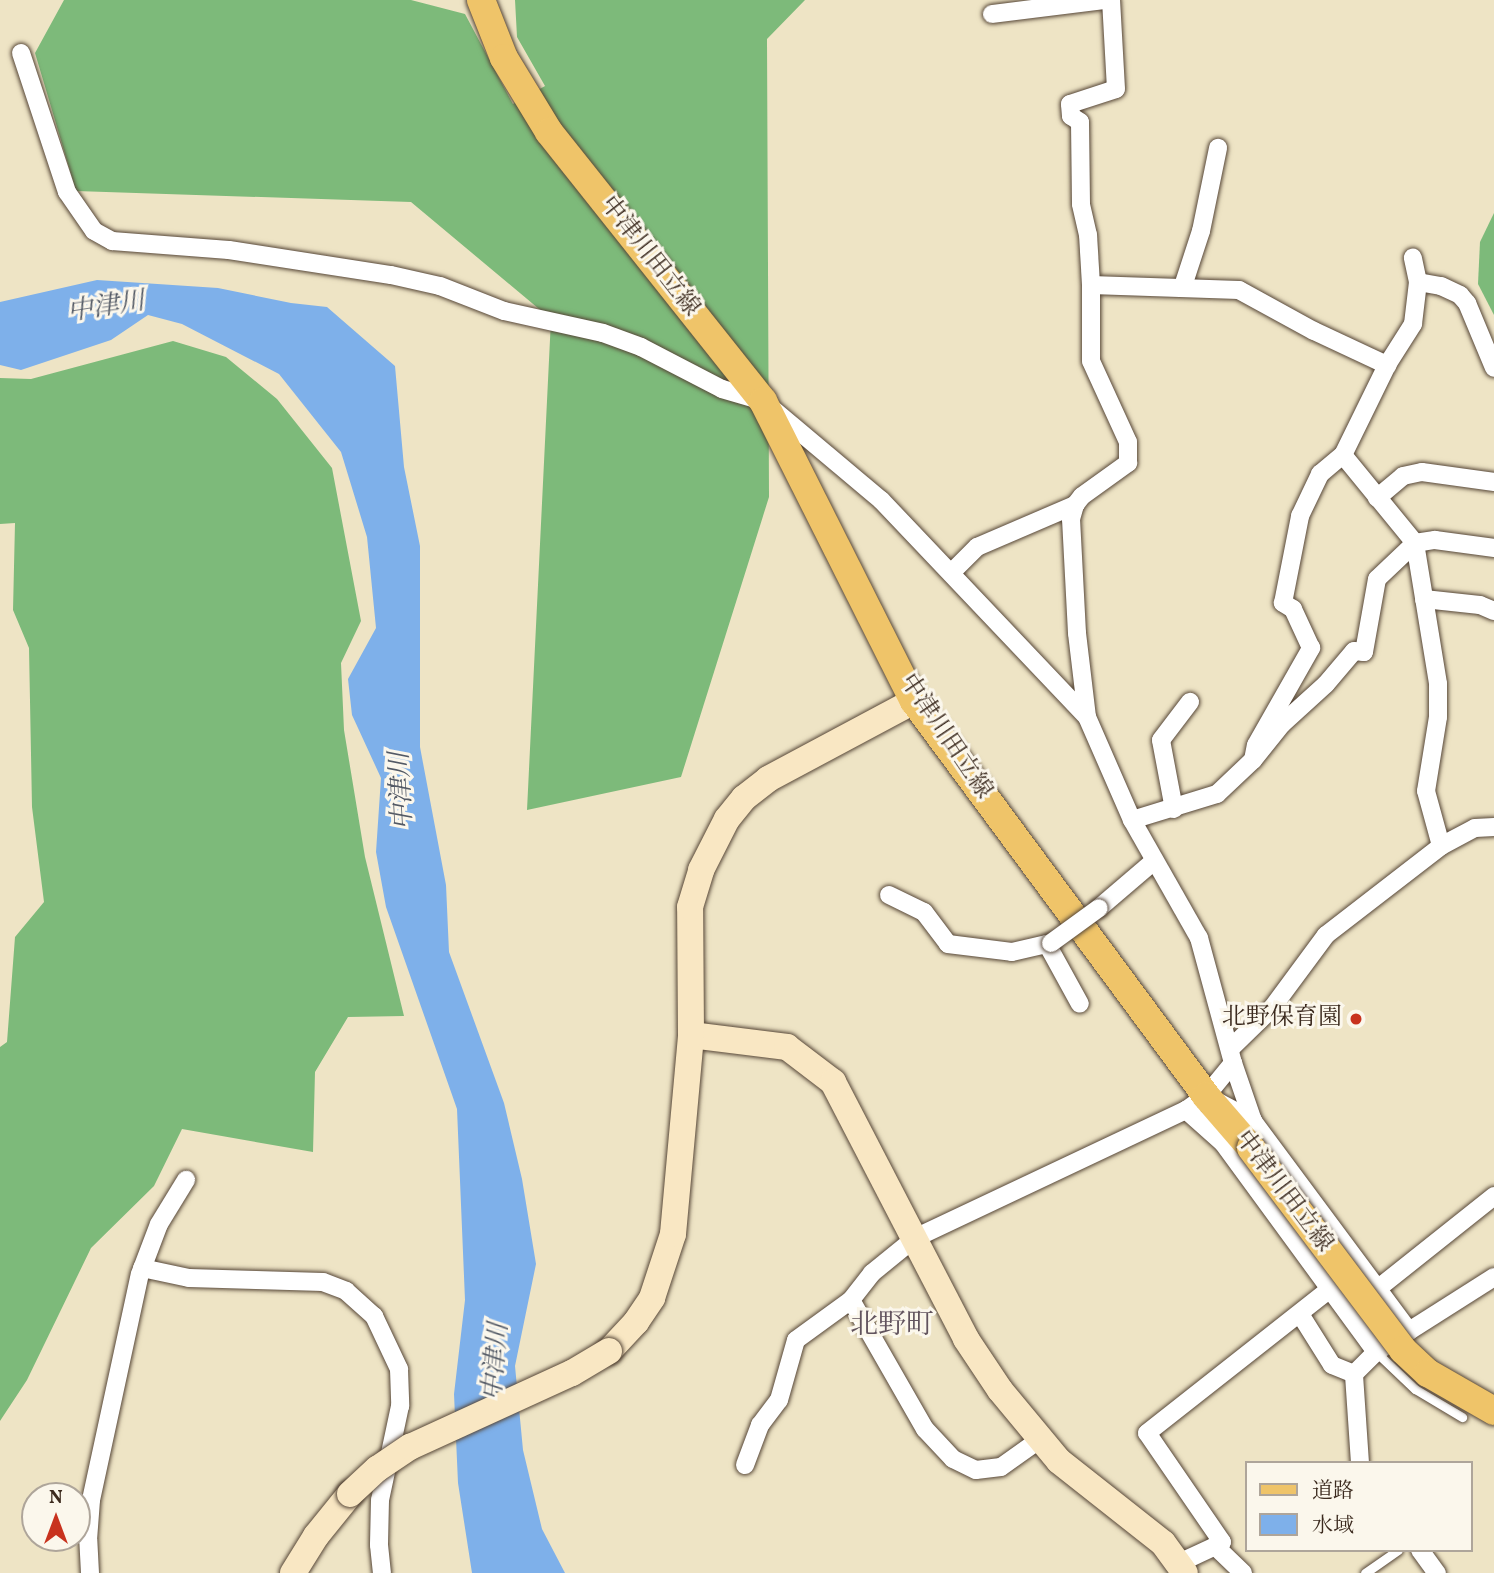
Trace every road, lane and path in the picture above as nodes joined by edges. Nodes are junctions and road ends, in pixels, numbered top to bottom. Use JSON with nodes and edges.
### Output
{"nodes":[{"id":1,"x":481,"y":0,"type":"edge"},
{"id":2,"x":1105,"y":0,"type":"edge"},
{"id":3,"x":1111,"y":0,"type":"edge"},
{"id":4,"x":992,"y":14,"type":"dead end"},
{"id":5,"x":21,"y":53,"type":"dead end"},
{"id":6,"x":1217,"y":148,"type":"dead end"},
{"id":7,"x":1413,"y":258,"type":"dead end"},
{"id":8,"x":1418,"y":282,"type":"junction"},
{"id":9,"x":1091,"y":285,"type":"junction"},
{"id":10,"x":1183,"y":286,"type":"junction"},
{"id":11,"x":1387,"y":365,"type":"junction"},
{"id":12,"x":1494,"y":368,"type":"edge"},
{"id":13,"x":762,"y":401,"type":"junction"},
{"id":14,"x":1343,"y":455,"type":"junction"},
{"id":15,"x":1494,"y":482,"type":"edge"},
{"id":16,"x":1377,"y":498,"type":"junction"},
{"id":17,"x":1075,"y":505,"type":"junction"},
{"id":18,"x":1415,"y":543,"type":"junction"},
{"id":19,"x":1494,"y":548,"type":"edge"},
{"id":20,"x":951,"y":573,"type":"junction"},
{"id":21,"x":1424,"y":599,"type":"junction"},
{"id":22,"x":1494,"y":611,"type":"edge"},
{"id":23,"x":914,"y":701,"type":"junction"},
{"id":24,"x":1190,"y":702,"type":"dead end"},
{"id":25,"x":1087,"y":718,"type":"junction"},
{"id":26,"x":1254,"y":760,"type":"junction"},
{"id":27,"x":1174,"y":809,"type":"junction"},
{"id":28,"x":1132,"y":820,"type":"junction"},
{"id":29,"x":1494,"y":827,"type":"edge"},
{"id":30,"x":1441,"y":846,"type":"junction"},
{"id":31,"x":1154,"y":860,"type":"junction"},
{"id":32,"x":888,"y":895,"type":"dead end"},
{"id":33,"x":1049,"y":943,"type":"junction"},
{"id":34,"x":1080,"y":1004,"type":"dead end"},
{"id":35,"x":691,"y":1035,"type":"junction"},
{"id":36,"x":1232,"y":1056,"type":"junction"},
{"id":37,"x":1196,"y":1103,"type":"junction"},
{"id":38,"x":1252,"y":1134,"type":"junction"},
{"id":39,"x":186,"y":1180,"type":"dead end"},
{"id":40,"x":1494,"y":1196,"type":"edge"},
{"id":41,"x":915,"y":1237,"type":"junction"},
{"id":42,"x":142,"y":1268,"type":"junction"},
{"id":43,"x":1494,"y":1278,"type":"edge"},
{"id":44,"x":1330,"y":1289,"type":"junction"},
{"id":45,"x":1376,"y":1290,"type":"junction"},
{"id":46,"x":852,"y":1300,"type":"junction"},
{"id":47,"x":1300,"y":1314,"type":"junction"},
{"id":48,"x":1409,"y":1331,"type":"junction"},
{"id":49,"x":1377,"y":1352,"type":"junction"},
{"id":50,"x":1354,"y":1374,"type":"junction"},
{"id":51,"x":1494,"y":1411,"type":"edge"},
{"id":52,"x":1462,"y":1417,"type":"dead end"},
{"id":53,"x":1038,"y":1440,"type":"junction"},
{"id":54,"x":1360,"y":1461,"type":"edge"},
{"id":55,"x":746,"y":1465,"type":"dead end"},
{"id":56,"x":1215,"y":1546,"type":"junction"},
{"id":57,"x":1395,"y":1552,"type":"edge"},
{"id":58,"x":1421,"y":1552,"type":"edge"},
{"id":59,"x":1182,"y":1568,"type":"edge"},
{"id":60,"x":300,"y":1570,"type":"edge"},
{"id":61,"x":90,"y":1573,"type":"edge"},
{"id":62,"x":382,"y":1573,"type":"edge"},
{"id":63,"x":1243,"y":1573,"type":"edge"},
{"id":64,"x":1365,"y":1573,"type":"edge"},
{"id":65,"x":1437,"y":1573,"type":"edge"}],
"edges":[{"from":1,"to":13,"type":"main road","name":"中津川田立線"},
{"from":2,"to":4,"type":"street"},
{"from":3,"to":9,"type":"street"},
{"from":5,"to":13,"type":"street"},
{"from":6,"to":10,"type":"street"},
{"from":7,"to":8,"type":"street"},
{"from":8,"to":11,"type":"street"},
{"from":8,"to":12,"type":"street"},
{"from":9,"to":10,"type":"street"},
{"from":9,"to":17,"type":"street"},
{"from":10,"to":11,"type":"street"},
{"from":11,"to":14,"type":"street"},
{"from":13,"to":20,"type":"street"},
{"from":13,"to":23,"type":"main road","name":"中津川田立線"},
{"from":14,"to":16,"type":"street"},
{"from":14,"to":26,"type":"street"},
{"from":15,"to":16,"type":"street"},
{"from":16,"to":18,"type":"street"},
{"from":17,"to":20,"type":"street"},
{"from":17,"to":25,"type":"street"},
{"from":18,"to":19,"type":"street"},
{"from":18,"to":21,"type":"street"},
{"from":18,"to":26,"type":"street"},
{"from":20,"to":25,"type":"street"},
{"from":21,"to":22,"type":"street"},
{"from":21,"to":30,"type":"street"},
{"from":23,"to":35,"type":"street"},
{"from":23,"to":37,"type":"main road","name":"中津川田立線"},
{"from":24,"to":27,"type":"street"},
{"from":25,"to":28,"type":"street"},
{"from":26,"to":27,"type":"street"},
{"from":27,"to":28,"type":"street"},
{"from":28,"to":31,"type":"street"},
{"from":29,"to":30,"type":"street"},
{"from":30,"to":36,"type":"street"},
{"from":31,"to":33,"type":"street","bridge":true},
{"from":31,"to":36,"type":"street"},
{"from":32,"to":33,"type":"street"},
{"from":33,"to":34,"type":"street"},
{"from":35,"to":41,"type":"street"},
{"from":35,"to":60,"type":"street","bridge":true},
{"from":36,"to":37,"type":"street"},
{"from":36,"to":38,"type":"street"},
{"from":37,"to":38,"type":"main road","name":"中津川田立線"},
{"from":37,"to":41,"type":"street"},
{"from":37,"to":44,"type":"street"},
{"from":38,"to":45,"type":"street"},
{"from":38,"to":51,"type":"main road","name":"中津川田立線","bridge":true},
{"from":39,"to":42,"type":"street"},
{"from":40,"to":45,"type":"street"},
{"from":41,"to":46,"type":"street"},
{"from":41,"to":53,"type":"street"},
{"from":42,"to":61,"type":"street"},
{"from":42,"to":62,"type":"street"},
{"from":43,"to":48,"type":"street"},
{"from":44,"to":47,"type":"street"},
{"from":44,"to":49,"type":"street"},
{"from":45,"to":48,"type":"street"},
{"from":46,"to":53,"type":"street"},
{"from":46,"to":55,"type":"street"},
{"from":47,"to":50,"type":"street"},
{"from":47,"to":56,"type":"street"},
{"from":48,"to":49,"type":"street"},
{"from":49,"to":50,"type":"street"},
{"from":49,"to":52,"type":"lane"},
{"from":50,"to":54,"type":"street"},
{"from":53,"to":59,"type":"street"},
{"from":56,"to":59,"type":"street"},
{"from":56,"to":63,"type":"street"},
{"from":57,"to":64,"type":"lane"},
{"from":58,"to":65,"type":"street"}]}
